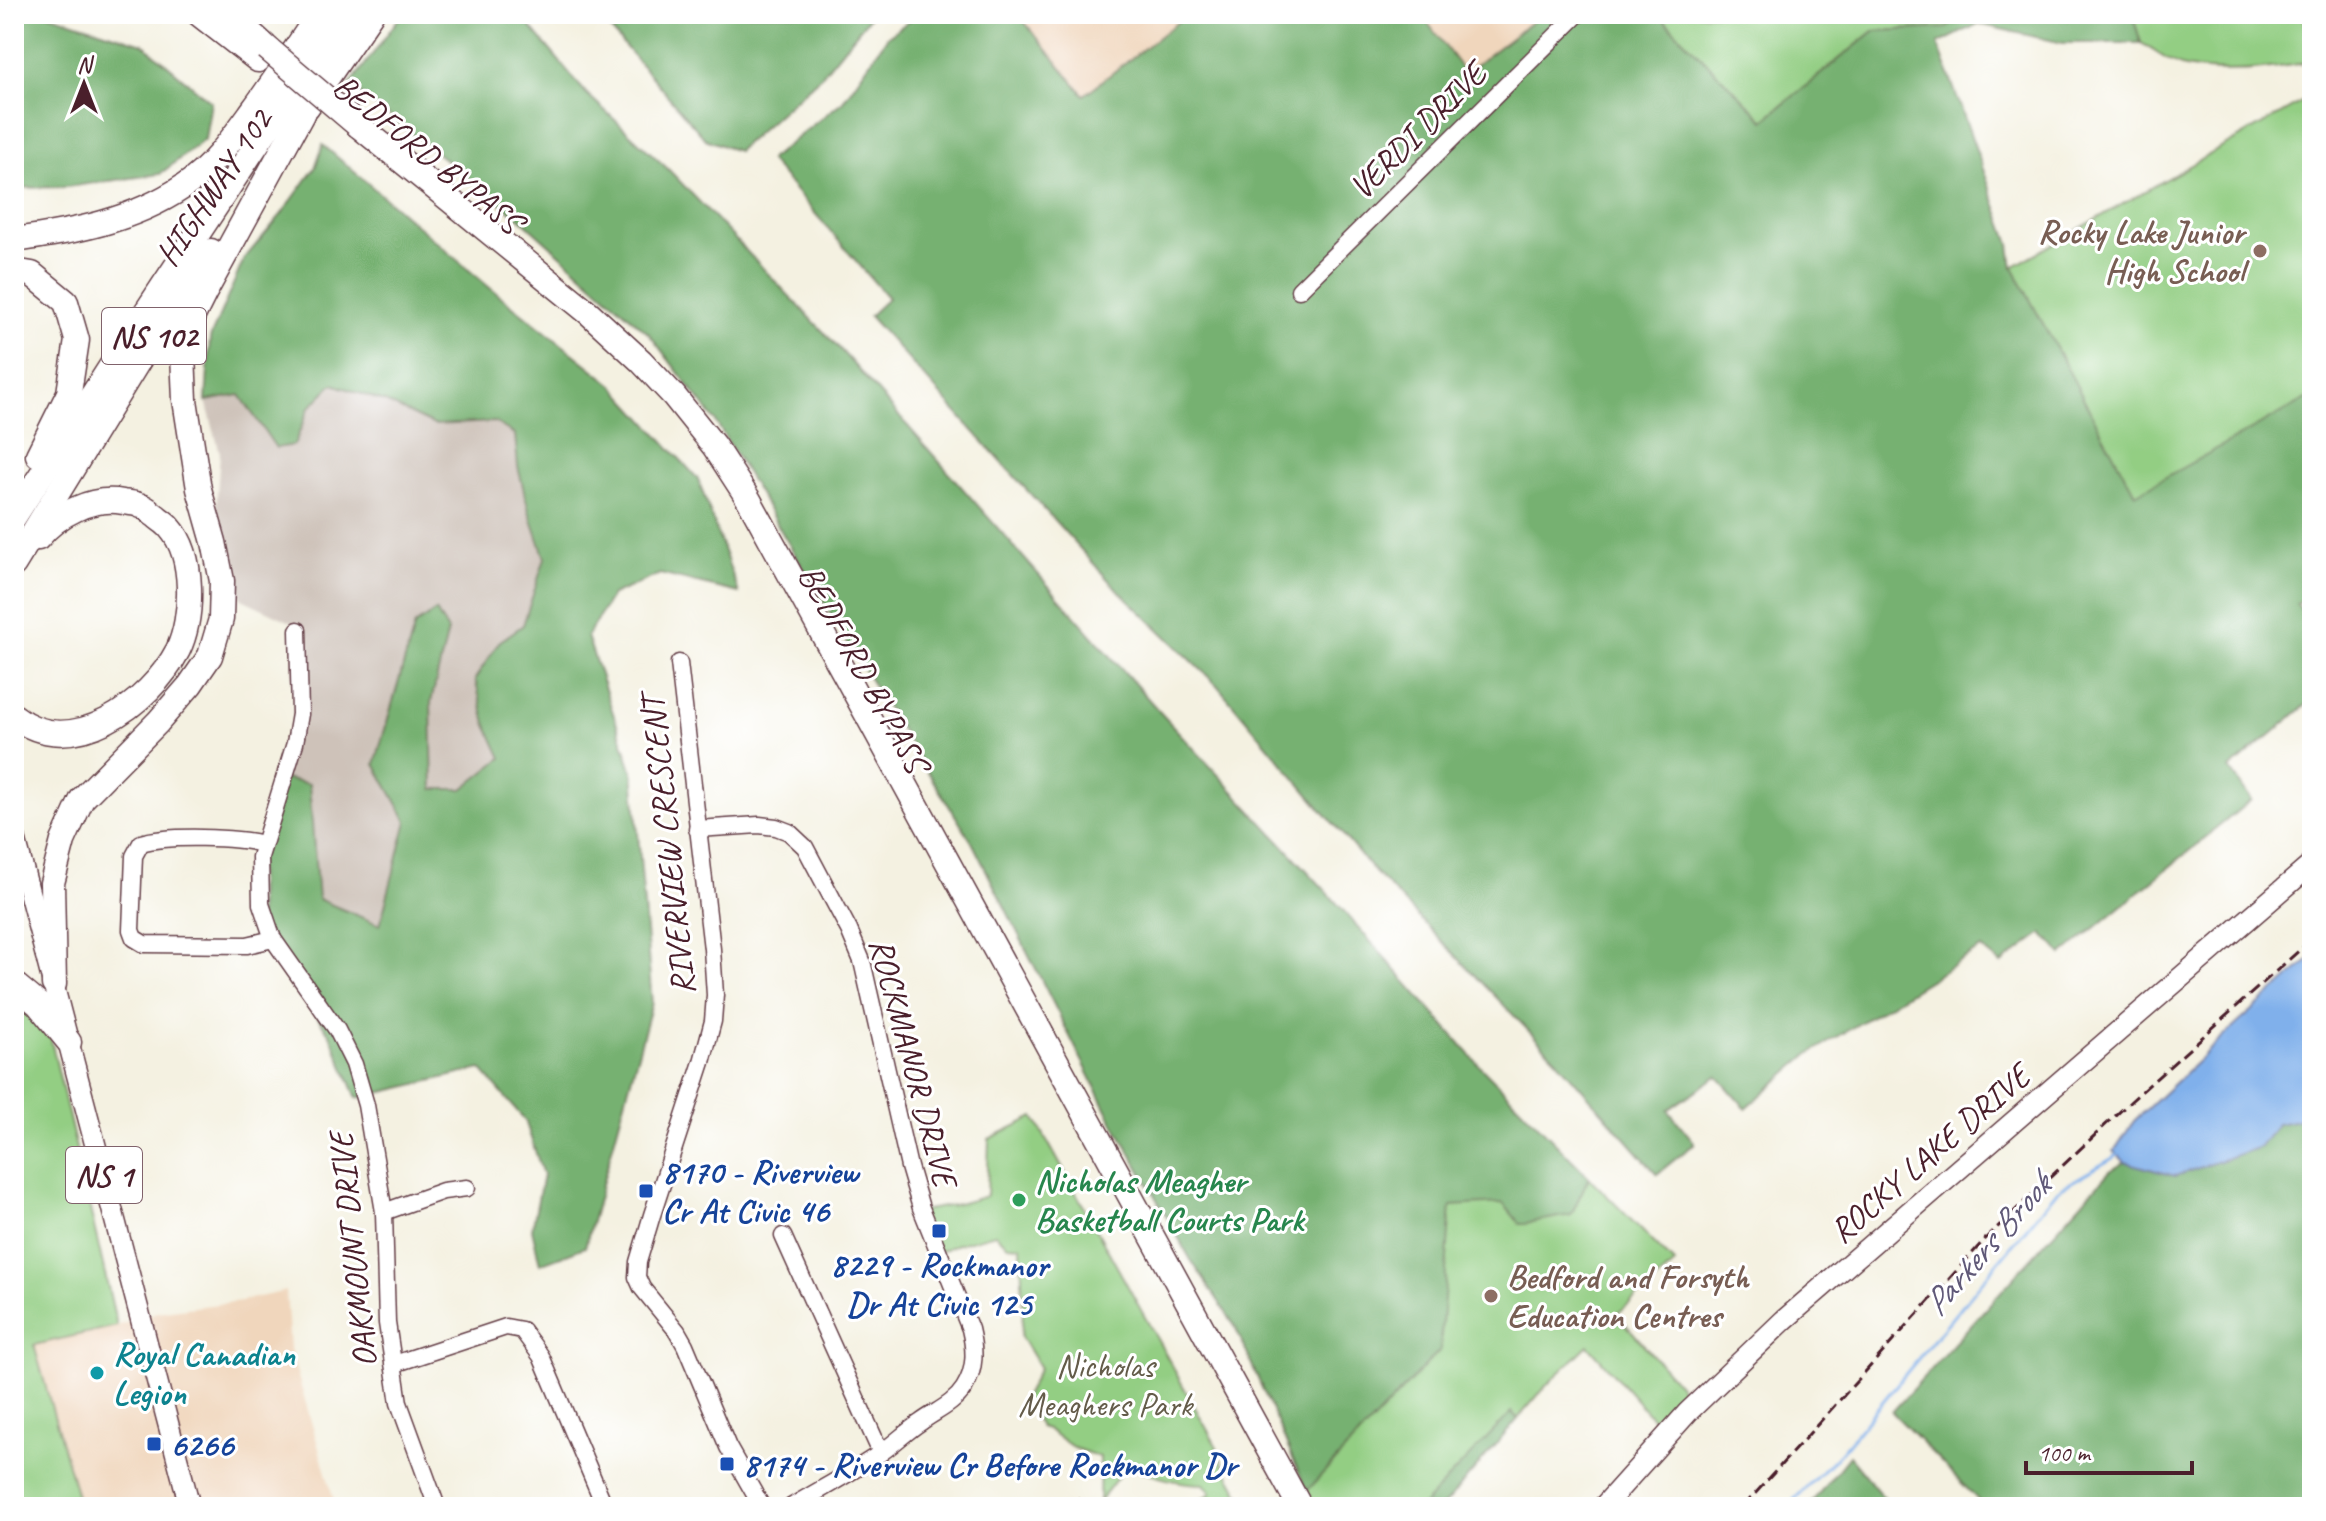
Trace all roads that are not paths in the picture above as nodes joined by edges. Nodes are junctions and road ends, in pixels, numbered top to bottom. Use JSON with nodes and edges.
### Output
{"nodes":[{"id":1,"x":199,"y":14,"type":"edge"},
{"id":2,"x":230,"y":14,"type":"edge"},
{"id":3,"x":319,"y":14,"type":"edge"},
{"id":4,"x":343,"y":14,"type":"edge"},
{"id":5,"x":371,"y":14,"type":"edge"},
{"id":6,"x":1578,"y":14,"type":"edge"},
{"id":7,"x":263,"y":54,"type":"junction"},
{"id":8,"x":302,"y":114,"type":"junction"},
{"id":9,"x":355,"y":130,"type":"junction"},
{"id":10,"x":14,"y":240,"type":"edge"},
{"id":11,"x":14,"y":271,"type":"edge"},
{"id":12,"x":1299,"y":290,"type":"dead end"},
{"id":13,"x":14,"y":503,"type":"edge"},
{"id":14,"x":14,"y":517,"type":"edge"},
{"id":15,"x":14,"y":566,"type":"edge"},
{"id":16,"x":298,"y":630,"type":"dead end"},
{"id":17,"x":679,"y":663,"type":"dead end"},
{"id":18,"x":14,"y":716,"type":"edge"},
{"id":19,"x":697,"y":829,"type":"junction"},
{"id":20,"x":14,"y":834,"type":"edge"},
{"id":21,"x":263,"y":844,"type":"junction"},
{"id":22,"x":2312,"y":864,"type":"edge"},
{"id":23,"x":273,"y":939,"type":"junction"},
{"id":24,"x":14,"y":984,"type":"edge"},
{"id":25,"x":54,"y":984,"type":"junction"},
{"id":26,"x":69,"y":1042,"type":"junction"},
{"id":27,"x":467,"y":1188,"type":"dead end"},
{"id":28,"x":384,"y":1212,"type":"junction"},
{"id":29,"x":783,"y":1236,"type":"dead end"},
{"id":30,"x":394,"y":1364,"type":"junction"},
{"id":31,"x":881,"y":1453,"type":"junction"},
{"id":32,"x":190,"y":1507,"type":"edge"},
{"id":33,"x":437,"y":1507,"type":"edge"},
{"id":34,"x":605,"y":1507,"type":"edge"},
{"id":35,"x":762,"y":1507,"type":"edge"},
{"id":36,"x":791,"y":1507,"type":"edge"},
{"id":37,"x":1051,"y":1507,"type":"edge"},
{"id":38,"x":1078,"y":1507,"type":"edge"},
{"id":39,"x":1283,"y":1507,"type":"edge"},
{"id":40,"x":1300,"y":1507,"type":"edge"},
{"id":41,"x":1603,"y":1507,"type":"edge"}],
"edges":[{"from":1,"to":7,"type":"highway","name":"BEDFORD BYPASS"},
{"from":2,"to":7,"type":"highway","name":"BEDFORD BYPASS"},
{"from":3,"to":10,"type":"highway"},
{"from":4,"to":14,"type":"highway","name":"HIGHWAY 102","number":"NS 102"},
{"from":5,"to":8,"type":"highway","name":"HIGHWAY 102","number":"NS 102"},
{"from":6,"to":12,"type":"street","name":"VERDI DRIVE"},
{"from":7,"to":9,"type":"highway","name":"BEDFORD BYPASS","bridge":true},
{"from":8,"to":15,"type":"highway","name":"HIGHWAY 102","number":"NS 102"},
{"from":8,"to":25,"type":"highway"},
{"from":9,"to":39,"type":"highway","name":"BEDFORD BYPASS"},
{"from":9,"to":40,"type":"highway","name":"BEDFORD BYPASS"},
{"from":11,"to":13,"type":"highway"},
{"from":15,"to":18,"type":"highway"},
{"from":16,"to":21,"type":"street","name":"OAKMOUNT DRIVE"},
{"from":17,"to":19,"type":"street","name":"RIVERVIEW CRESCENT"},
{"from":19,"to":31,"type":"street","name":"ROCKMANOR DRIVE"},
{"from":19,"to":35,"type":"street","name":"RIVERVIEW CRESCENT"},
{"from":20,"to":25,"type":"main road","number":"NS 1"},
{"from":21,"to":23,"type":"street","name":"OAKMOUNT DRIVE"},
{"from":21,"to":23,"type":"street"},
{"from":22,"to":41,"type":"main road","name":"ROCKY LAKE DRIVE"},
{"from":23,"to":28,"type":"street","name":"OAKMOUNT DRIVE"},
{"from":24,"to":26,"type":"highway"},
{"from":25,"to":26,"type":"main road","number":"NS 1"},
{"from":26,"to":32,"type":"main road","number":"NS 1"},
{"from":27,"to":28,"type":"street"},
{"from":28,"to":30,"type":"street","name":"OAKMOUNT DRIVE"},
{"from":29,"to":31,"type":"street"},
{"from":30,"to":33,"type":"street","name":"OAKMOUNT DRIVE"},
{"from":30,"to":34,"type":"street"},
{"from":31,"to":36,"type":"street","name":"ROCKMANOR DRIVE"},
{"from":37,"to":38,"type":"street"}]}
